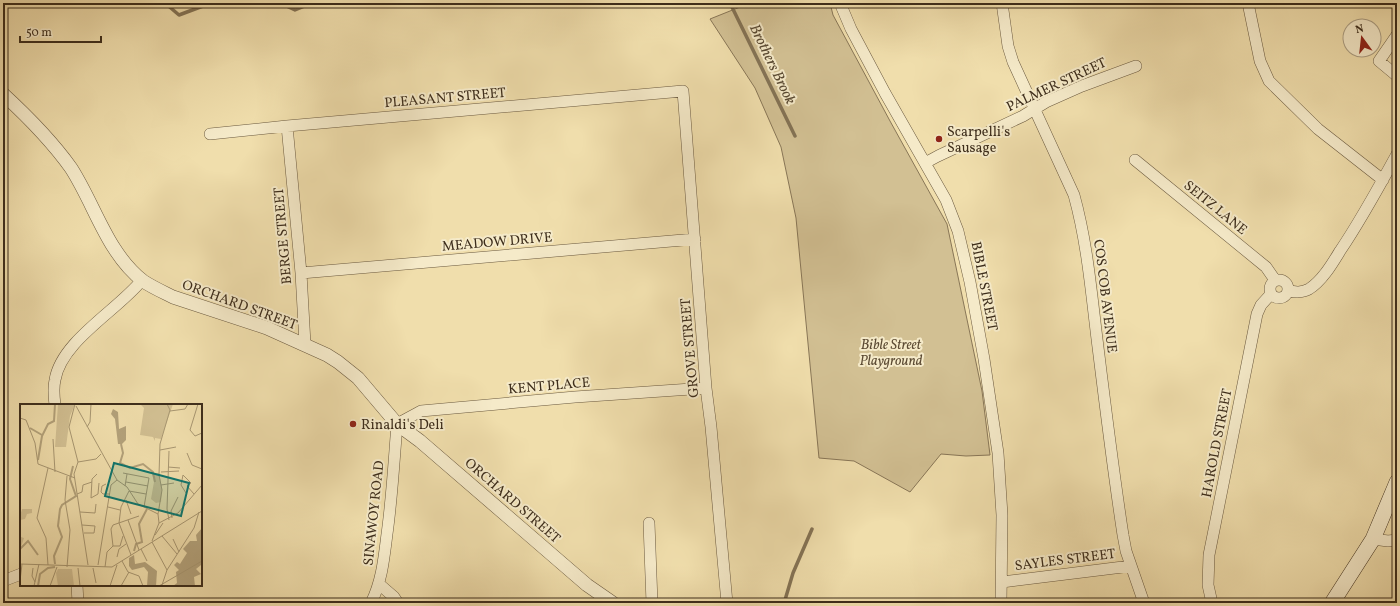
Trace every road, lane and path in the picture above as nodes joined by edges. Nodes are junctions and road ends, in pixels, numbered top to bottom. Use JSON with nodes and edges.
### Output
{"nodes":[{"id":1,"x":840,"y":3,"type":"edge"},
{"id":2,"x":1002,"y":3,"type":"edge"},
{"id":3,"x":1248,"y":3,"type":"edge"},
{"id":4,"x":1397,"y":35,"type":"edge"},
{"id":5,"x":1136,"y":66,"type":"dead end"},
{"id":6,"x":1397,"y":76,"type":"edge"},
{"id":7,"x":683,"y":90,"type":"joint"},
{"id":8,"x":3,"y":94,"type":"edge"},
{"id":9,"x":1034,"y":110,"type":"junction"},
{"id":10,"x":287,"y":126,"type":"junction"},
{"id":11,"x":210,"y":134,"type":"dead end"},
{"id":12,"x":1397,"y":154,"type":"edge"},
{"id":13,"x":1135,"y":160,"type":"dead end"},
{"id":14,"x":926,"y":163,"type":"junction"},
{"id":15,"x":1383,"y":180,"type":"junction"},
{"id":16,"x":695,"y":240,"type":"junction"},
{"id":17,"x":301,"y":273,"type":"junction"},
{"id":18,"x":142,"y":280,"type":"junction"},
{"id":19,"x":1275,"y":280,"type":"junction"},
{"id":20,"x":1288,"y":291,"type":"junction"},
{"id":21,"x":1271,"y":294,"type":"junction"},
{"id":22,"x":305,"y":344,"type":"junction"},
{"id":23,"x":706,"y":388,"type":"junction"},
{"id":24,"x":55,"y":404,"type":"edge"},
{"id":25,"x":397,"y":424,"type":"junction"},
{"id":26,"x":1397,"y":482,"type":"edge"},
{"id":27,"x":649,"y":523,"type":"dead end"},
{"id":28,"x":1372,"y":539,"type":"junction"},
{"id":29,"x":1397,"y":540,"type":"edge"},
{"id":30,"x":1131,"y":566,"type":"junction"},
{"id":31,"x":20,"y":574,"type":"edge"},
{"id":32,"x":3,"y":582,"type":"edge"},
{"id":33,"x":1002,"y":582,"type":"junction"},
{"id":34,"x":379,"y":584,"type":"junction"},
{"id":35,"x":77,"y":586,"type":"edge"},
{"id":36,"x":78,"y":603,"type":"edge"},
{"id":37,"x":371,"y":603,"type":"edge"},
{"id":38,"x":398,"y":603,"type":"edge"},
{"id":39,"x":613,"y":603,"type":"edge"},
{"id":40,"x":652,"y":603,"type":"edge"},
{"id":41,"x":727,"y":603,"type":"edge"},
{"id":42,"x":1002,"y":603,"type":"edge"},
{"id":43,"x":1144,"y":603,"type":"edge"},
{"id":44,"x":1212,"y":603,"type":"edge"},
{"id":45,"x":1332,"y":603,"type":"edge"}],
"edges":[{"from":1,"to":14,"type":"street","name":"BIBLE STREET"},
{"from":2,"to":9,"type":"street","name":"COS COB AVENUE"},
{"from":3,"to":15,"type":"street"},
{"from":4,"to":6,"type":"street"},
{"from":5,"to":9,"type":"street","name":"PALMER STREET"},
{"from":7,"to":10,"type":"street","name":"PLEASANT STREET"},
{"from":7,"to":16,"type":"street","name":"GROVE STREET"},
{"from":8,"to":18,"type":"street","name":"ORCHARD STREET"},
{"from":9,"to":14,"type":"street","name":"PALMER STREET"},
{"from":9,"to":30,"type":"street","name":"COS COB AVENUE"},
{"from":10,"to":11,"type":"street","name":"PLEASANT STREET"},
{"from":10,"to":17,"type":"street","name":"BERGE STREET"},
{"from":12,"to":15,"type":"street"},
{"from":13,"to":19,"type":"street","name":"SEITZ LANE"},
{"from":14,"to":33,"type":"street","name":"BIBLE STREET"},
{"from":15,"to":20,"type":"street"},
{"from":16,"to":17,"type":"street","name":"MEADOW DRIVE"},
{"from":16,"to":23,"type":"street","name":"GROVE STREET"},
{"from":17,"to":22,"type":"street","name":"BERGE STREET"},
{"from":18,"to":22,"type":"street","name":"ORCHARD STREET"},
{"from":18,"to":24,"type":"street"},
{"from":19,"to":20,"type":"street"},
{"from":19,"to":21,"type":"street"},
{"from":20,"to":21,"type":"street"},
{"from":21,"to":44,"type":"street","name":"HAROLD STREET"},
{"from":22,"to":25,"type":"street","name":"ORCHARD STREET"},
{"from":23,"to":25,"type":"street","name":"KENT PLACE"},
{"from":23,"to":41,"type":"street","name":"GROVE STREET"},
{"from":25,"to":34,"type":"street","name":"SINAWOY ROAD"},
{"from":25,"to":39,"type":"street","name":"ORCHARD STREET"},
{"from":26,"to":28,"type":"main road"},
{"from":27,"to":40,"type":"street"},
{"from":28,"to":29,"type":"street"},
{"from":28,"to":45,"type":"main road"},
{"from":30,"to":33,"type":"street","name":"SAYLES STREET"},
{"from":30,"to":43,"type":"street","name":"COS COB AVENUE"},
{"from":31,"to":32,"type":"street"},
{"from":33,"to":42,"type":"street","name":"BIBLE STREET"},
{"from":34,"to":37,"type":"street","name":"SINAWOY ROAD"},
{"from":34,"to":38,"type":"street"},
{"from":35,"to":36,"type":"street"}]}
